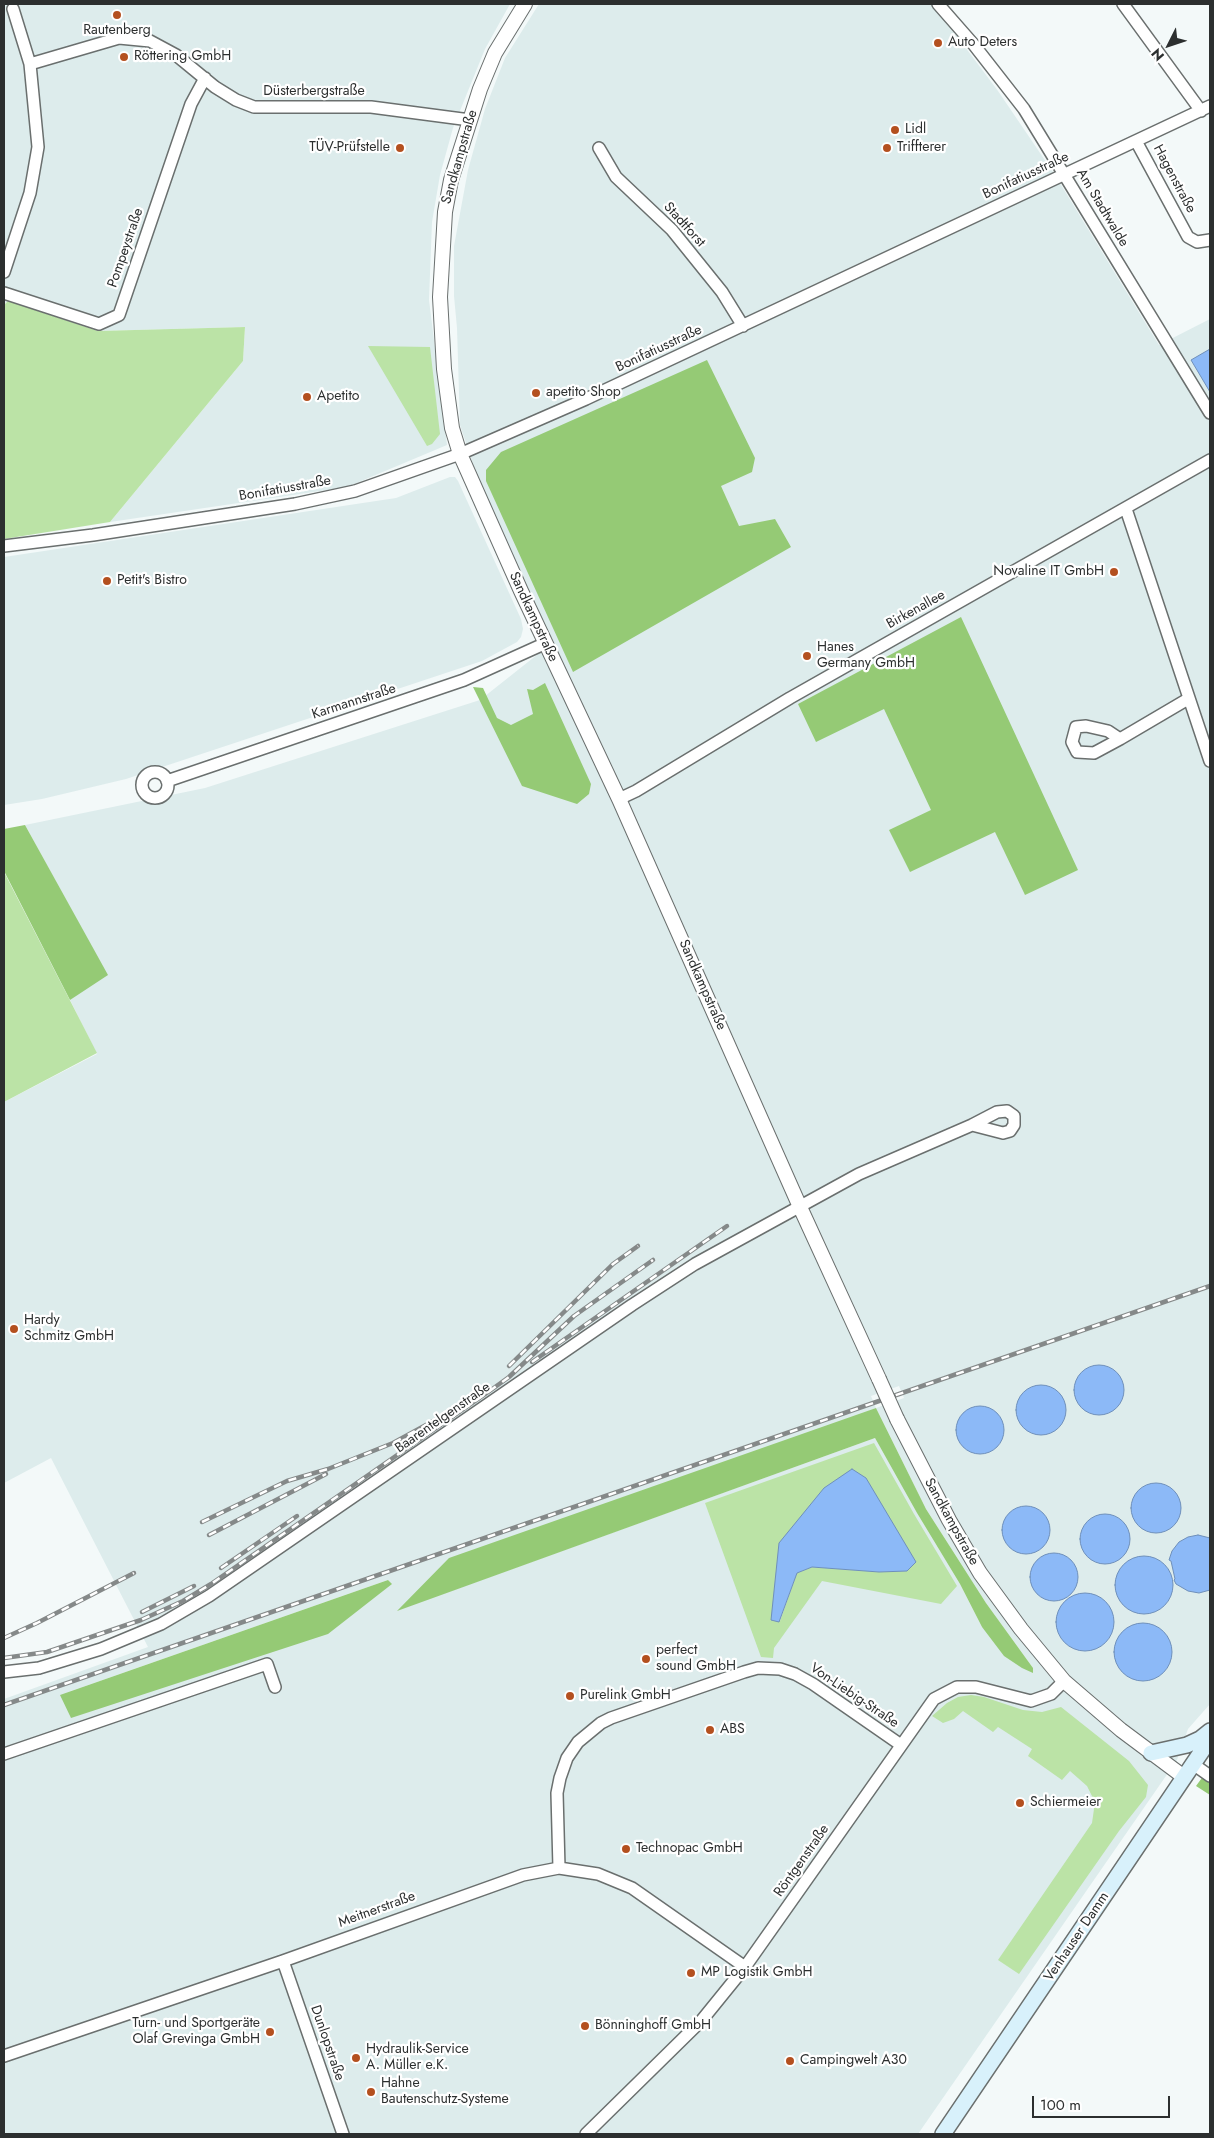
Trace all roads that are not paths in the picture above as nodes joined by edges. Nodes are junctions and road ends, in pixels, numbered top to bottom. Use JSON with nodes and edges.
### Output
{"nodes":[{"id":1,"x":525,"y":4,"type":"edge"},
{"id":2,"x":938,"y":4,"type":"edge"},
{"id":3,"x":1123,"y":4,"type":"edge"},
{"id":4,"x":13,"y":8,"type":"dead end"},
{"id":5,"x":30,"y":64,"type":"junction"},
{"id":6,"x":205,"y":78,"type":"junction"},
{"id":7,"x":1206,"y":108,"type":"edge"},
{"id":8,"x":470,"y":120,"type":"junction"},
{"id":9,"x":1136,"y":141,"type":"junction"},
{"id":10,"x":598,"y":148,"type":"dead end"},
{"id":11,"x":1064,"y":175,"type":"junction"},
{"id":12,"x":1210,"y":240,"type":"edge"},
{"id":13,"x":4,"y":272,"type":"edge"},
{"id":14,"x":4,"y":292,"type":"edge"},
{"id":15,"x":743,"y":326,"type":"junction"},
{"id":16,"x":1210,"y":413,"type":"edge"},
{"id":17,"x":460,"y":454,"type":"junction"},
{"id":18,"x":1210,"y":460,"type":"edge"},
{"id":19,"x":1126,"y":509,"type":"junction"},
{"id":20,"x":4,"y":546,"type":"edge"},
{"id":21,"x":546,"y":644,"type":"junction"},
{"id":22,"x":1188,"y":699,"type":"junction"},
{"id":23,"x":1120,"y":739,"type":"dead end"},
{"id":24,"x":1210,"y":761,"type":"edge"},
{"id":25,"x":167,"y":781,"type":"dead end"},
{"id":26,"x":619,"y":799,"type":"junction"},
{"id":27,"x":972,"y":1125,"type":"dead end"},
{"id":28,"x":800,"y":1207,"type":"junction"},
{"id":29,"x":4,"y":1672,"type":"edge"},
{"id":30,"x":1064,"y":1681,"type":"junction"},
{"id":31,"x":275,"y":1687,"type":"dead end"},
{"id":32,"x":1210,"y":1731,"type":"edge"},
{"id":33,"x":1210,"y":1739,"type":"edge"},
{"id":34,"x":901,"y":1745,"type":"junction"},
{"id":35,"x":1150,"y":1753,"type":"junction"},
{"id":36,"x":4,"y":1754,"type":"edge"},
{"id":37,"x":1193,"y":1764,"type":"junction"},
{"id":38,"x":1210,"y":1776,"type":"edge"},
{"id":39,"x":1184,"y":1777,"type":"junction"},
{"id":40,"x":559,"y":1868,"type":"junction"},
{"id":41,"x":283,"y":1961,"type":"junction"},
{"id":42,"x":745,"y":1966,"type":"junction"},
{"id":43,"x":4,"y":2056,"type":"edge"},
{"id":44,"x":343,"y":2134,"type":"edge"},
{"id":45,"x":586,"y":2134,"type":"edge"},
{"id":46,"x":943,"y":2134,"type":"edge"}],
"edges":[{"from":1,"to":8,"type":"street","name":"Sandkampstraße"},
{"from":2,"to":11,"type":"street","name":"Am Stadtwalde"},
{"from":3,"to":7,"type":"street"},
{"from":4,"to":5,"type":"street"},
{"from":5,"to":6,"type":"street","name":"Düsterbergstraße"},
{"from":5,"to":13,"type":"street"},
{"from":6,"to":8,"type":"street","name":"Düsterbergstraße"},
{"from":6,"to":14,"type":"street","name":"Pompeystraße"},
{"from":7,"to":9,"type":"street","name":"Bonifatiusstraße"},
{"from":8,"to":17,"type":"street","name":"Sandkampstraße"},
{"from":9,"to":11,"type":"street","name":"Bonifatiusstraße"},
{"from":9,"to":12,"type":"street","name":"Hagenstraße"},
{"from":10,"to":15,"type":"street","name":"Stadtforst"},
{"from":11,"to":15,"type":"street","name":"Bonifatiusstraße"},
{"from":11,"to":16,"type":"street","name":"Am Stadtwalde"},
{"from":15,"to":17,"type":"street","name":"Bonifatiusstraße"},
{"from":17,"to":20,"type":"street","name":"Bonifatiusstraße"},
{"from":17,"to":21,"type":"street","name":"Sandkampstraße"},
{"from":18,"to":19,"type":"street","name":"Birkenallee"},
{"from":19,"to":22,"type":"street"},
{"from":19,"to":26,"type":"street","name":"Birkenallee"},
{"from":21,"to":25,"type":"street","name":"Karmannstraße"},
{"from":21,"to":26,"type":"street","name":"Sandkampstraße"},
{"from":22,"to":23,"type":"street"},
{"from":22,"to":24,"type":"street"},
{"from":26,"to":28,"type":"street","name":"Sandkampstraße"},
{"from":27,"to":28,"type":"street"},
{"from":28,"to":29,"type":"street","name":"Baarentelgenstraße"},
{"from":28,"to":30,"type":"street","name":"Sandkampstraße","bridge":true},
{"from":30,"to":34,"type":"street","name":"Röntgenstraße"},
{"from":30,"to":35,"type":"street","name":"Sandkampstraße"},
{"from":31,"to":36,"type":"street"},
{"from":32,"to":35,"type":"main road"},
{"from":33,"to":37,"type":"main road","name":"Venhauser Damm"},
{"from":34,"to":40,"type":"street","name":"Von-Liebig-Straße"},
{"from":34,"to":42,"type":"street","name":"Röntgenstraße"},
{"from":35,"to":39,"type":"street","name":"Sandkampstraße"},
{"from":37,"to":38,"type":"street"},
{"from":37,"to":39,"type":"main road","name":"Venhauser Damm"},
{"from":39,"to":46,"type":"main road","name":"Venhauser Damm"},
{"from":40,"to":41,"type":"street","name":"Meitnerstraße"},
{"from":40,"to":42,"type":"street","name":"Meitnerstraße"},
{"from":41,"to":43,"type":"street","name":"Meitnerstraße"},
{"from":41,"to":44,"type":"street","name":"Dunlopstraße"},
{"from":42,"to":45,"type":"street","name":"Röntgenstraße"}]}
